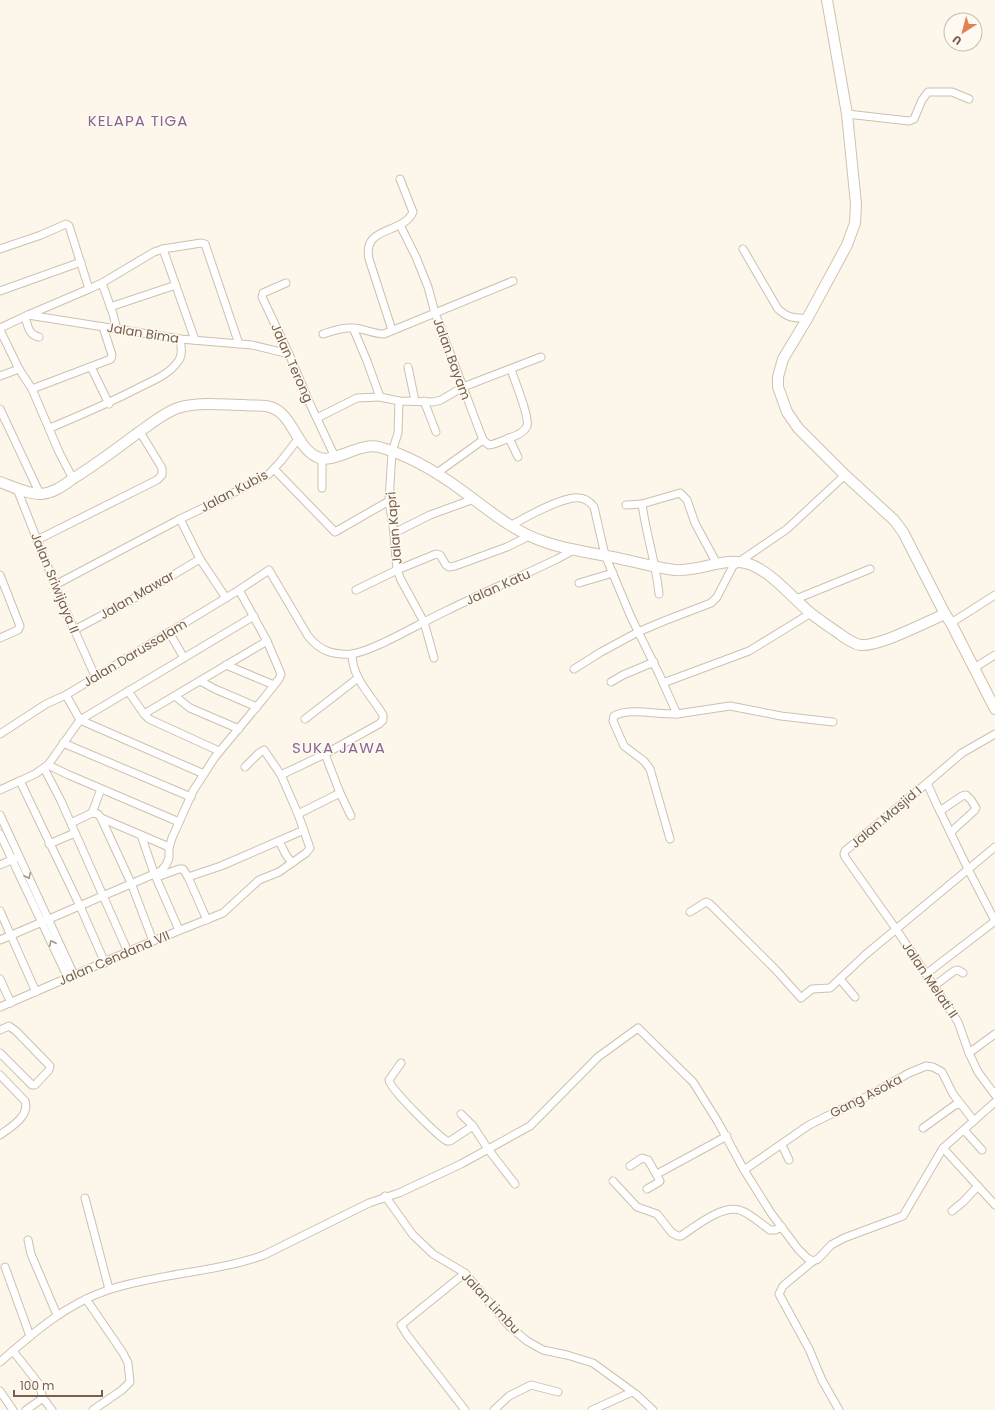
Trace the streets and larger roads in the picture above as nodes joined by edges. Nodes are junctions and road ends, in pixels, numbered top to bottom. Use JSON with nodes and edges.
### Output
{"nodes":[{"id":1,"x":827,"y":0,"type":"edge"},
{"id":2,"x":969,"y":99,"type":"dead end"},
{"id":3,"x":847,"y":114,"type":"junction"},
{"id":4,"x":400,"y":178,"type":"dead end"},
{"id":5,"x":400,"y":225,"type":"junction"},
{"id":6,"x":0,"y":249,"type":"edge"},
{"id":7,"x":163,"y":249,"type":"junction"},
{"id":8,"x":743,"y":249,"type":"dead end"},
{"id":9,"x":81,"y":262,"type":"junction"},
{"id":10,"x":513,"y":280,"type":"dead end"},
{"id":11,"x":102,"y":283,"type":"junction"},
{"id":12,"x":286,"y":283,"type":"dead end"},
{"id":13,"x":176,"y":285,"type":"junction"},
{"id":14,"x":89,"y":289,"type":"junction"},
{"id":15,"x":0,"y":291,"type":"edge"},
{"id":16,"x":110,"y":307,"type":"junction"},
{"id":17,"x":435,"y":313,"type":"junction"},
{"id":18,"x":26,"y":316,"type":"junction"},
{"id":19,"x":808,"y":319,"type":"junction"},
{"id":20,"x":103,"y":327,"type":"junction"},
{"id":21,"x":353,"y":328,"type":"junction"},
{"id":22,"x":0,"y":329,"type":"edge"},
{"id":23,"x":117,"y":330,"type":"junction"},
{"id":24,"x":392,"y":330,"type":"junction"},
{"id":25,"x":323,"y":334,"type":"dead end"},
{"id":26,"x":38,"y":337,"type":"dead end"},
{"id":27,"x":180,"y":339,"type":"junction"},
{"id":28,"x":195,"y":340,"type":"junction"},
{"id":29,"x":239,"y":344,"type":"junction"},
{"id":30,"x":289,"y":354,"type":"junction"},
{"id":31,"x":541,"y":357,"type":"dead end"},
{"id":32,"x":91,"y":367,"type":"junction"},
{"id":33,"x":408,"y":367,"type":"dead end"},
{"id":34,"x":19,"y":368,"type":"junction"},
{"id":35,"x":511,"y":369,"type":"junction"},
{"id":36,"x":0,"y":376,"type":"edge"},
{"id":37,"x":463,"y":387,"type":"junction"},
{"id":38,"x":32,"y":390,"type":"junction"},
{"id":39,"x":380,"y":397,"type":"junction"},
{"id":40,"x":399,"y":401,"type":"junction"},
{"id":41,"x":416,"y":401,"type":"junction"},
{"id":42,"x":424,"y":401,"type":"junction"},
{"id":43,"x":109,"y":404,"type":"junction"},
{"id":44,"x":0,"y":408,"type":"edge"},
{"id":45,"x":317,"y":418,"type":"junction"},
{"id":46,"x":50,"y":428,"type":"junction"},
{"id":47,"x":140,"y":432,"type":"junction"},
{"id":48,"x":436,"y":432,"type":"dead end"},
{"id":49,"x":509,"y":438,"type":"junction"},
{"id":50,"x":298,"y":439,"type":"junction"},
{"id":51,"x":483,"y":440,"type":"junction"},
{"id":52,"x":392,"y":452,"type":"junction"},
{"id":53,"x":335,"y":456,"type":"junction"},
{"id":54,"x":518,"y":457,"type":"dead end"},
{"id":55,"x":322,"y":459,"type":"junction"},
{"id":56,"x":274,"y":469,"type":"junction"},
{"id":57,"x":437,"y":473,"type":"junction"},
{"id":58,"x":845,"y":475,"type":"junction"},
{"id":59,"x":73,"y":479,"type":"junction"},
{"id":60,"x":0,"y":482,"type":"edge"},
{"id":61,"x":322,"y":488,"type":"dead end"},
{"id":62,"x":17,"y":489,"type":"junction"},
{"id":63,"x":40,"y":494,"type":"junction"},
{"id":64,"x":474,"y":499,"type":"junction"},
{"id":65,"x":389,"y":501,"type":"junction"},
{"id":66,"x":642,"y":504,"type":"junction"},
{"id":67,"x":626,"y":505,"type":"dead end"},
{"id":68,"x":180,"y":518,"type":"junction"},
{"id":69,"x":510,"y":526,"type":"junction"},
{"id":70,"x":394,"y":533,"type":"junction"},
{"id":71,"x":529,"y":536,"type":"junction"},
{"id":72,"x":38,"y":540,"type":"junction"},
{"id":73,"x":572,"y":551,"type":"junction"},
{"id":74,"x":605,"y":555,"type":"junction"},
{"id":75,"x":200,"y":559,"type":"junction"},
{"id":76,"x":740,"y":562,"type":"junction"},
{"id":77,"x":717,"y":564,"type":"junction"},
{"id":78,"x":656,"y":566,"type":"junction"},
{"id":79,"x":870,"y":569,"type":"dead end"},
{"id":80,"x":397,"y":570,"type":"junction"},
{"id":81,"x":613,"y":573,"type":"junction"},
{"id":82,"x":0,"y":574,"type":"edge"},
{"id":83,"x":579,"y":583,"type":"dead end"},
{"id":84,"x":55,"y":585,"type":"junction"},
{"id":85,"x":239,"y":590,"type":"junction"},
{"id":86,"x":356,"y":590,"type":"dead end"},
{"id":87,"x":3,"y":593,"type":"edge"},
{"id":88,"x":659,"y":594,"type":"dead end"},
{"id":89,"x":995,"y":595,"type":"edge"},
{"id":90,"x":226,"y":598,"type":"junction"},
{"id":91,"x":796,"y":600,"type":"junction"},
{"id":92,"x":811,"y":613,"type":"junction"},
{"id":93,"x":945,"y":614,"type":"junction"},
{"id":94,"x":254,"y":616,"type":"junction"},
{"id":95,"x":424,"y":622,"type":"junction"},
{"id":96,"x":951,"y":623,"type":"junction"},
{"id":97,"x":74,"y":630,"type":"junction"},
{"id":98,"x":169,"y":632,"type":"junction"},
{"id":99,"x":638,"y":632,"type":"junction"},
{"id":100,"x":0,"y":638,"type":"edge"},
{"id":101,"x":266,"y":641,"type":"junction"},
{"id":102,"x":352,"y":654,"type":"junction"},
{"id":103,"x":995,"y":654,"type":"edge"},
{"id":104,"x":184,"y":658,"type":"junction"},
{"id":105,"x":434,"y":658,"type":"dead end"},
{"id":106,"x":654,"y":662,"type":"junction"},
{"id":107,"x":226,"y":665,"type":"junction"},
{"id":108,"x":974,"y":668,"type":"junction"},
{"id":109,"x":574,"y":669,"type":"dead end"},
{"id":110,"x":96,"y":676,"type":"junction"},
{"id":111,"x":358,"y":678,"type":"junction"},
{"id":112,"x":200,"y":680,"type":"junction"},
{"id":113,"x":611,"y":682,"type":"dead end"},
{"id":114,"x":663,"y":683,"type":"junction"},
{"id":115,"x":274,"y":685,"type":"junction"},
{"id":116,"x":128,"y":691,"type":"junction"},
{"id":117,"x":66,"y":695,"type":"junction"},
{"id":118,"x":175,"y":696,"type":"junction"},
{"id":119,"x":257,"y":707,"type":"junction"},
{"id":120,"x":995,"y":709,"type":"edge"},
{"id":121,"x":144,"y":714,"type":"junction"},
{"id":122,"x":678,"y":714,"type":"junction"},
{"id":123,"x":305,"y":718,"type":"dead end"},
{"id":124,"x":80,"y":720,"type":"junction"},
{"id":125,"x":834,"y":722,"type":"dead end"},
{"id":126,"x":239,"y":729,"type":"junction"},
{"id":127,"x":0,"y":734,"type":"edge"},
{"id":128,"x":995,"y":734,"type":"edge"},
{"id":129,"x":63,"y":743,"type":"junction"},
{"id":130,"x":219,"y":752,"type":"junction"},
{"id":131,"x":325,"y":754,"type":"junction"},
{"id":132,"x":46,"y":766,"type":"junction"},
{"id":133,"x":245,"y":766,"type":"dead end"},
{"id":134,"x":204,"y":774,"type":"junction"},
{"id":135,"x":282,"y":776,"type":"junction"},
{"id":136,"x":20,"y":781,"type":"junction"},
{"id":137,"x":927,"y":783,"type":"junction"},
{"id":138,"x":101,"y":789,"type":"junction"},
{"id":139,"x":0,"y":790,"type":"edge"},
{"id":140,"x":340,"y":793,"type":"junction"},
{"id":141,"x":191,"y":797,"type":"junction"},
{"id":142,"x":940,"y":811,"type":"junction"},
{"id":143,"x":92,"y":813,"type":"junction"},
{"id":144,"x":298,"y":814,"type":"junction"},
{"id":145,"x":0,"y":815,"type":"edge"},
{"id":146,"x":350,"y":816,"type":"dead end"},
{"id":147,"x":101,"y":818,"type":"junction"},
{"id":148,"x":179,"y":822,"type":"junction"},
{"id":149,"x":71,"y":823,"type":"junction"},
{"id":150,"x":304,"y":830,"type":"junction"},
{"id":151,"x":951,"y":832,"type":"junction"},
{"id":152,"x":75,"y":833,"type":"junction"},
{"id":153,"x":0,"y":834,"type":"edge"},
{"id":154,"x":141,"y":835,"type":"junction"},
{"id":155,"x":670,"y":839,"type":"dead end"},
{"id":156,"x":279,"y":841,"type":"junction"},
{"id":157,"x":49,"y":844,"type":"junction"},
{"id":158,"x":169,"y":847,"type":"junction"},
{"id":159,"x":995,"y":847,"type":"edge"},
{"id":160,"x":845,"y":852,"type":"joint"},
{"id":161,"x":16,"y":858,"type":"junction"},
{"id":162,"x":292,"y":863,"type":"junction"},
{"id":163,"x":0,"y":865,"type":"edge"},
{"id":164,"x":968,"y":869,"type":"junction"},
{"id":165,"x":155,"y":875,"type":"junction"},
{"id":166,"x":188,"y":877,"type":"junction"},
{"id":167,"x":132,"y":883,"type":"junction"},
{"id":168,"x":104,"y":895,"type":"junction"},
{"id":169,"x":80,"y":906,"type":"junction"},
{"id":170,"x":0,"y":911,"type":"edge"},
{"id":171,"x":690,"y":912,"type":"dead end"},
{"id":172,"x":207,"y":920,"type":"junction"},
{"id":173,"x":45,"y":921,"type":"junction"},
{"id":174,"x":995,"y":921,"type":"edge"},
{"id":175,"x":896,"y":929,"type":"junction"},
{"id":176,"x":179,"y":930,"type":"junction"},
{"id":177,"x":11,"y":936,"type":"junction"},
{"id":178,"x":0,"y":940,"type":"edge"},
{"id":179,"x":154,"y":941,"type":"junction"},
{"id":180,"x":128,"y":952,"type":"junction"},
{"id":181,"x":104,"y":962,"type":"junction"},
{"id":182,"x":963,"y":973,"type":"dead end"},
{"id":183,"x":926,"y":974,"type":"junction"},
{"id":184,"x":71,"y":977,"type":"junction"},
{"id":185,"x":0,"y":979,"type":"edge"},
{"id":186,"x":840,"y":979,"type":"junction"},
{"id":187,"x":934,"y":986,"type":"junction"},
{"id":188,"x":36,"y":992,"type":"junction"},
{"id":189,"x":855,"y":997,"type":"dead end"},
{"id":190,"x":11,"y":1003,"type":"junction"},
{"id":191,"x":0,"y":1007,"type":"edge"},
{"id":192,"x":0,"y":1030,"type":"edge"},
{"id":193,"x":995,"y":1034,"type":"edge"},
{"id":194,"x":0,"y":1053,"type":"edge"},
{"id":195,"x":969,"y":1053,"type":"junction"},
{"id":196,"x":401,"y":1063,"type":"dead end"},
{"id":197,"x":0,"y":1075,"type":"edge"},
{"id":198,"x":995,"y":1095,"type":"edge"},
{"id":199,"x":995,"y":1102,"type":"edge"},
{"id":200,"x":960,"y":1104,"type":"junction"},
{"id":201,"x":461,"y":1114,"type":"dead end"},
{"id":202,"x":974,"y":1121,"type":"junction"},
{"id":203,"x":473,"y":1126,"type":"junction"},
{"id":204,"x":923,"y":1128,"type":"dead end"},
{"id":205,"x":964,"y":1130,"type":"junction"},
{"id":206,"x":0,"y":1135,"type":"edge"},
{"id":207,"x":727,"y":1136,"type":"junction"},
{"id":208,"x":782,"y":1145,"type":"junction"},
{"id":209,"x":943,"y":1148,"type":"junction"},
{"id":210,"x":488,"y":1149,"type":"junction"},
{"id":211,"x":982,"y":1150,"type":"dead end"},
{"id":212,"x":789,"y":1160,"type":"dead end"},
{"id":213,"x":630,"y":1166,"type":"dead end"},
{"id":214,"x":744,"y":1170,"type":"junction"},
{"id":215,"x":657,"y":1174,"type":"junction"},
{"id":216,"x":613,"y":1181,"type":"dead end"},
{"id":217,"x":515,"y":1184,"type":"dead end"},
{"id":218,"x":978,"y":1186,"type":"junction"},
{"id":219,"x":646,"y":1189,"type":"dead end"},
{"id":220,"x":385,"y":1196,"type":"junction"},
{"id":221,"x":85,"y":1198,"type":"dead end"},
{"id":222,"x":995,"y":1205,"type":"edge"},
{"id":223,"x":952,"y":1211,"type":"dead end"},
{"id":224,"x":782,"y":1228,"type":"junction"},
{"id":225,"x":28,"y":1240,"type":"dead end"},
{"id":226,"x":813,"y":1261,"type":"junction"},
{"id":227,"x":5,"y":1267,"type":"dead end"},
{"id":228,"x":466,"y":1274,"type":"junction"},
{"id":229,"x":109,"y":1289,"type":"junction"},
{"id":230,"x":86,"y":1300,"type":"junction"},
{"id":231,"x":57,"y":1314,"type":"junction"},
{"id":232,"x":30,"y":1336,"type":"junction"},
{"id":233,"x":13,"y":1351,"type":"junction"},
{"id":234,"x":0,"y":1362,"type":"edge"},
{"id":235,"x":0,"y":1391,"type":"edge"},
{"id":236,"x":558,"y":1392,"type":"dead end"},
{"id":237,"x":632,"y":1392,"type":"junction"},
{"id":238,"x":43,"y":1398,"type":"junction"},
{"id":239,"x":13,"y":1410,"type":"edge"},
{"id":240,"x":26,"y":1410,"type":"edge"},
{"id":241,"x":52,"y":1410,"type":"edge"},
{"id":242,"x":93,"y":1410,"type":"edge"},
{"id":243,"x":465,"y":1410,"type":"edge"},
{"id":244,"x":494,"y":1410,"type":"edge"},
{"id":245,"x":592,"y":1410,"type":"edge"},
{"id":246,"x":653,"y":1410,"type":"edge"},
{"id":247,"x":839,"y":1410,"type":"edge"}],
"edges":[{"from":1,"to":3,"type":"street"},
{"from":2,"to":3,"type":"street"},
{"from":3,"to":19,"type":"street"},
{"from":4,"to":5,"type":"street"},
{"from":5,"to":17,"type":"street","name":"Jalan Bayam"},
{"from":5,"to":24,"type":"street"},
{"from":6,"to":9,"type":"street"},
{"from":7,"to":11,"type":"street"},
{"from":7,"to":13,"type":"street"},
{"from":7,"to":29,"type":"street"},
{"from":8,"to":19,"type":"street"},
{"from":9,"to":14,"type":"street"},
{"from":9,"to":15,"type":"street"},
{"from":10,"to":17,"type":"street"},
{"from":11,"to":14,"type":"street"},
{"from":11,"to":16,"type":"street"},
{"from":12,"to":30,"type":"street","name":"Jalan Terong"},
{"from":13,"to":16,"type":"street"},
{"from":13,"to":28,"type":"street"},
{"from":14,"to":18,"type":"street"},
{"from":16,"to":23,"type":"street"},
{"from":17,"to":24,"type":"street"},
{"from":17,"to":37,"type":"street","name":"Jalan Bayam"},
{"from":18,"to":20,"type":"street","name":"Jalan Bima"},
{"from":18,"to":22,"type":"street"},
{"from":18,"to":26,"type":"street"},
{"from":19,"to":58,"type":"street"},
{"from":20,"to":23,"type":"street","name":"Jalan Bima"},
{"from":20,"to":32,"type":"street"},
{"from":21,"to":24,"type":"street"},
{"from":21,"to":25,"type":"street"},
{"from":21,"to":39,"type":"street"},
{"from":22,"to":34,"type":"street"},
{"from":23,"to":27,"type":"street","name":"Jalan Bima"},
{"from":27,"to":28,"type":"street","name":"Jalan Bima"},
{"from":27,"to":43,"type":"street"},
{"from":28,"to":29,"type":"street","name":"Jalan Bima"},
{"from":29,"to":30,"type":"street","name":"Jalan Bima"},
{"from":30,"to":45,"type":"street","name":"Jalan Terong"},
{"from":31,"to":35,"type":"street"},
{"from":32,"to":38,"type":"street"},
{"from":32,"to":43,"type":"street"},
{"from":33,"to":41,"type":"street"},
{"from":34,"to":36,"type":"street"},
{"from":34,"to":38,"type":"street"},
{"from":35,"to":37,"type":"street"},
{"from":35,"to":49,"type":"street"},
{"from":37,"to":42,"type":"street"},
{"from":37,"to":51,"type":"street","name":"Jalan Bayam"},
{"from":38,"to":46,"type":"street"},
{"from":39,"to":40,"type":"street"},
{"from":39,"to":45,"type":"street"},
{"from":40,"to":41,"type":"street"},
{"from":40,"to":52,"type":"street","name":"Jalan Kapri"},
{"from":41,"to":42,"type":"street"},
{"from":42,"to":48,"type":"street"},
{"from":43,"to":46,"type":"street"},
{"from":44,"to":63,"type":"street"},
{"from":45,"to":53,"type":"street","name":"Jalan Terong"},
{"from":46,"to":59,"type":"street"},
{"from":47,"to":50,"type":"street"},
{"from":47,"to":59,"type":"street"},
{"from":47,"to":72,"type":"street"},
{"from":49,"to":51,"type":"street"},
{"from":49,"to":54,"type":"street"},
{"from":50,"to":55,"type":"street"},
{"from":50,"to":56,"type":"street","name":"Jalan Kubis"},
{"from":51,"to":57,"type":"street"},
{"from":52,"to":53,"type":"street"},
{"from":52,"to":57,"type":"street"},
{"from":52,"to":65,"type":"street","name":"Jalan Kapri"},
{"from":53,"to":55,"type":"street"},
{"from":55,"to":61,"type":"street"},
{"from":56,"to":65,"type":"street"},
{"from":56,"to":68,"type":"street","name":"Jalan Kubis"},
{"from":57,"to":64,"type":"street"},
{"from":58,"to":76,"type":"street"},
{"from":58,"to":93,"type":"street"},
{"from":59,"to":63,"type":"street"},
{"from":60,"to":62,"type":"street"},
{"from":62,"to":63,"type":"street"},
{"from":62,"to":72,"type":"street","name":"Jalan Sriwijaya II"},
{"from":64,"to":69,"type":"street"},
{"from":64,"to":70,"type":"street"},
{"from":65,"to":70,"type":"street","name":"Jalan Kapri"},
{"from":66,"to":67,"type":"street"},
{"from":66,"to":77,"type":"street"},
{"from":66,"to":78,"type":"street"},
{"from":68,"to":75,"type":"street"},
{"from":68,"to":84,"type":"street","name":"Jalan Kubis"},
{"from":69,"to":71,"type":"street"},
{"from":69,"to":74,"type":"street"},
{"from":70,"to":80,"type":"street","name":"Jalan Kapri"},
{"from":71,"to":73,"type":"street"},
{"from":71,"to":80,"type":"street"},
{"from":72,"to":84,"type":"street","name":"Jalan Sriwijaya II"},
{"from":73,"to":74,"type":"street"},
{"from":73,"to":95,"type":"street","name":"Jalan Katu"},
{"from":74,"to":78,"type":"street"},
{"from":74,"to":81,"type":"street"},
{"from":75,"to":90,"type":"street"},
{"from":75,"to":97,"type":"street","name":"Jalan Mawar"},
{"from":76,"to":77,"type":"street"},
{"from":76,"to":91,"type":"street"},
{"from":76,"to":99,"type":"street"},
{"from":77,"to":78,"type":"street"},
{"from":78,"to":88,"type":"street"},
{"from":79,"to":91,"type":"street"},
{"from":80,"to":86,"type":"street"},
{"from":80,"to":95,"type":"street","name":"Jalan Kapri"},
{"from":81,"to":83,"type":"street"},
{"from":81,"to":99,"type":"street"},
{"from":82,"to":87,"type":"street"},
{"from":84,"to":97,"type":"street","name":"Jalan Sriwijaya II"},
{"from":85,"to":90,"type":"street","name":"Jalan Darussalam"},
{"from":85,"to":94,"type":"street"},
{"from":85,"to":102,"type":"street","name":"Jalan Darussalam"},
{"from":87,"to":100,"type":"street"},
{"from":89,"to":96,"type":"street"},
{"from":90,"to":98,"type":"street","name":"Jalan Darussalam"},
{"from":91,"to":92,"type":"street"},
{"from":92,"to":93,"type":"street"},
{"from":92,"to":114,"type":"street"},
{"from":93,"to":96,"type":"street"},
{"from":94,"to":101,"type":"street"},
{"from":94,"to":104,"type":"street"},
{"from":95,"to":102,"type":"street","name":"Jalan Katu"},
{"from":95,"to":105,"type":"street","name":"Jalan Kapri"},
{"from":96,"to":108,"type":"street"},
{"from":97,"to":110,"type":"street","name":"Jalan Sriwijaya II"},
{"from":98,"to":104,"type":"street"},
{"from":98,"to":110,"type":"street","name":"Jalan Darussalam"},
{"from":99,"to":106,"type":"street"},
{"from":99,"to":109,"type":"street"},
{"from":101,"to":107,"type":"street"},
{"from":101,"to":115,"type":"street"},
{"from":102,"to":111,"type":"street"},
{"from":103,"to":108,"type":"street"},
{"from":104,"to":116,"type":"street"},
{"from":106,"to":113,"type":"street"},
{"from":106,"to":114,"type":"street"},
{"from":107,"to":112,"type":"street"},
{"from":107,"to":115,"type":"street"},
{"from":108,"to":120,"type":"street"},
{"from":110,"to":117,"type":"street","name":"Jalan Darussalam"},
{"from":111,"to":123,"type":"street"},
{"from":111,"to":131,"type":"street"},
{"from":112,"to":118,"type":"street"},
{"from":112,"to":119,"type":"street"},
{"from":114,"to":122,"type":"street"},
{"from":115,"to":119,"type":"street"},
{"from":116,"to":121,"type":"street"},
{"from":116,"to":124,"type":"street"},
{"from":117,"to":124,"type":"street"},
{"from":117,"to":127,"type":"street","name":"Jalan Darussalam"},
{"from":118,"to":121,"type":"street"},
{"from":118,"to":126,"type":"street"},
{"from":119,"to":126,"type":"street"},
{"from":121,"to":130,"type":"street"},
{"from":122,"to":125,"type":"street"},
{"from":122,"to":155,"type":"street"},
{"from":124,"to":129,"type":"street"},
{"from":124,"to":134,"type":"street"},
{"from":126,"to":130,"type":"street"},
{"from":128,"to":137,"type":"street","name":"Jalan Masjid I"},
{"from":129,"to":132,"type":"street"},
{"from":129,"to":141,"type":"street"},
{"from":130,"to":134,"type":"street"},
{"from":131,"to":135,"type":"street"},
{"from":131,"to":140,"type":"street"},
{"from":132,"to":136,"type":"street"},
{"from":132,"to":138,"type":"street"},
{"from":132,"to":149,"type":"street"},
{"from":133,"to":135,"type":"street"},
{"from":134,"to":141,"type":"street"},
{"from":135,"to":144,"type":"street"},
{"from":136,"to":139,"type":"street"},
{"from":136,"to":157,"type":"street"},
{"from":137,"to":142,"type":"street"},
{"from":137,"to":160,"type":"street","name":"Jalan Masjid I"},
{"from":138,"to":143,"type":"street"},
{"from":138,"to":148,"type":"street"},
{"from":140,"to":144,"type":"street"},
{"from":140,"to":146,"type":"street"},
{"from":141,"to":148,"type":"street"},
{"from":142,"to":151,"type":"street"},
{"from":142,"to":151,"type":"street"},
{"from":143,"to":147,"type":"street"},
{"from":143,"to":149,"type":"street"},
{"from":144,"to":150,"type":"street"},
{"from":145,"to":161,"type":"street"},
{"from":147,"to":154,"type":"street"},
{"from":147,"to":167,"type":"street"},
{"from":148,"to":158,"type":"street"},
{"from":149,"to":152,"type":"street"},
{"from":150,"to":156,"type":"street"},
{"from":150,"to":162,"type":"street","name":"Jalan Cendana VII"},
{"from":151,"to":164,"type":"street"},
{"from":152,"to":157,"type":"street"},
{"from":152,"to":168,"type":"street"},
{"from":153,"to":161,"type":"street"},
{"from":154,"to":158,"type":"street"},
{"from":154,"to":165,"type":"street"},
{"from":156,"to":162,"type":"street"},
{"from":156,"to":166,"type":"street"},
{"from":157,"to":169,"type":"street"},
{"from":158,"to":165,"type":"street"},
{"from":159,"to":164,"type":"street"},
{"from":160,"to":175,"type":"street","name":"Jalan Melati II"},
{"from":161,"to":163,"type":"street"},
{"from":161,"to":173,"type":"street"},
{"from":162,"to":172,"type":"street","name":"Jalan Cendana VII"},
{"from":164,"to":174,"type":"street"},
{"from":164,"to":175,"type":"street"},
{"from":165,"to":166,"type":"street"},
{"from":165,"to":167,"type":"street"},
{"from":165,"to":176,"type":"street"},
{"from":166,"to":172,"type":"street"},
{"from":167,"to":168,"type":"street"},
{"from":167,"to":179,"type":"street"},
{"from":168,"to":169,"type":"street"},
{"from":168,"to":180,"type":"street"},
{"from":169,"to":173,"type":"street"},
{"from":169,"to":181,"type":"street"},
{"from":170,"to":177,"type":"street"},
{"from":171,"to":186,"type":"street"},
{"from":172,"to":176,"type":"street","name":"Jalan Cendana VII"},
{"from":173,"to":177,"type":"street"},
{"from":173,"to":184,"type":"street"},
{"from":174,"to":183,"type":"street"},
{"from":175,"to":183,"type":"street","name":"Jalan Melati II"},
{"from":175,"to":186,"type":"street"},
{"from":176,"to":179,"type":"street","name":"Jalan Cendana VII"},
{"from":177,"to":178,"type":"street"},
{"from":177,"to":188,"type":"street"},
{"from":179,"to":180,"type":"street","name":"Jalan Cendana VII"},
{"from":180,"to":181,"type":"street","name":"Jalan Cendana VII"},
{"from":181,"to":184,"type":"street","name":"Jalan Cendana VII"},
{"from":182,"to":187,"type":"street"},
{"from":183,"to":187,"type":"street","name":"Jalan Melati II"},
{"from":184,"to":188,"type":"street","name":"Jalan Cendana VII"},
{"from":185,"to":190,"type":"street"},
{"from":186,"to":189,"type":"street"},
{"from":187,"to":195,"type":"street","name":"Jalan Melati II"},
{"from":188,"to":190,"type":"street","name":"Jalan Cendana VII"},
{"from":190,"to":191,"type":"street","name":"Jalan Cendana VII"},
{"from":192,"to":194,"type":"street"},
{"from":193,"to":195,"type":"street"},
{"from":195,"to":198,"type":"street","name":"Jalan Melati II"},
{"from":196,"to":203,"type":"street"},
{"from":197,"to":206,"type":"street"},
{"from":199,"to":202,"type":"street"},
{"from":200,"to":202,"type":"street","name":"Gang Asoka"},
{"from":200,"to":204,"type":"street"},
{"from":200,"to":208,"type":"street","name":"Gang Asoka"},
{"from":201,"to":203,"type":"street"},
{"from":202,"to":205,"type":"street"},
{"from":203,"to":210,"type":"street"},
{"from":205,"to":209,"type":"street"},
{"from":205,"to":211,"type":"street"},
{"from":207,"to":210,"type":"street"},
{"from":207,"to":214,"type":"street"},
{"from":207,"to":215,"type":"street"},
{"from":208,"to":212,"type":"street"},
{"from":208,"to":214,"type":"street","name":"Gang Asoka"},
{"from":209,"to":218,"type":"street"},
{"from":209,"to":226,"type":"street"},
{"from":210,"to":217,"type":"street"},
{"from":210,"to":220,"type":"street"},
{"from":213,"to":215,"type":"street"},
{"from":214,"to":224,"type":"street"},
{"from":215,"to":219,"type":"street"},
{"from":216,"to":224,"type":"street"},
{"from":218,"to":222,"type":"street"},
{"from":218,"to":223,"type":"street"},
{"from":220,"to":228,"type":"street","name":"Jalan Limbu"},
{"from":220,"to":229,"type":"street"},
{"from":221,"to":229,"type":"street"},
{"from":224,"to":226,"type":"street"},
{"from":225,"to":231,"type":"street"},
{"from":226,"to":247,"type":"street"},
{"from":227,"to":232,"type":"street"},
{"from":228,"to":237,"type":"street","name":"Jalan Limbu"},
{"from":228,"to":243,"type":"street"},
{"from":229,"to":230,"type":"street"},
{"from":230,"to":231,"type":"street"},
{"from":230,"to":242,"type":"street"},
{"from":231,"to":232,"type":"street"},
{"from":232,"to":233,"type":"street"},
{"from":233,"to":234,"type":"street"},
{"from":233,"to":238,"type":"street"},
{"from":235,"to":239,"type":"street"},
{"from":236,"to":244,"type":"street"},
{"from":237,"to":245,"type":"street"},
{"from":237,"to":246,"type":"street","name":"Jalan Limbu"},
{"from":238,"to":240,"type":"street"},
{"from":238,"to":241,"type":"street"}]}
